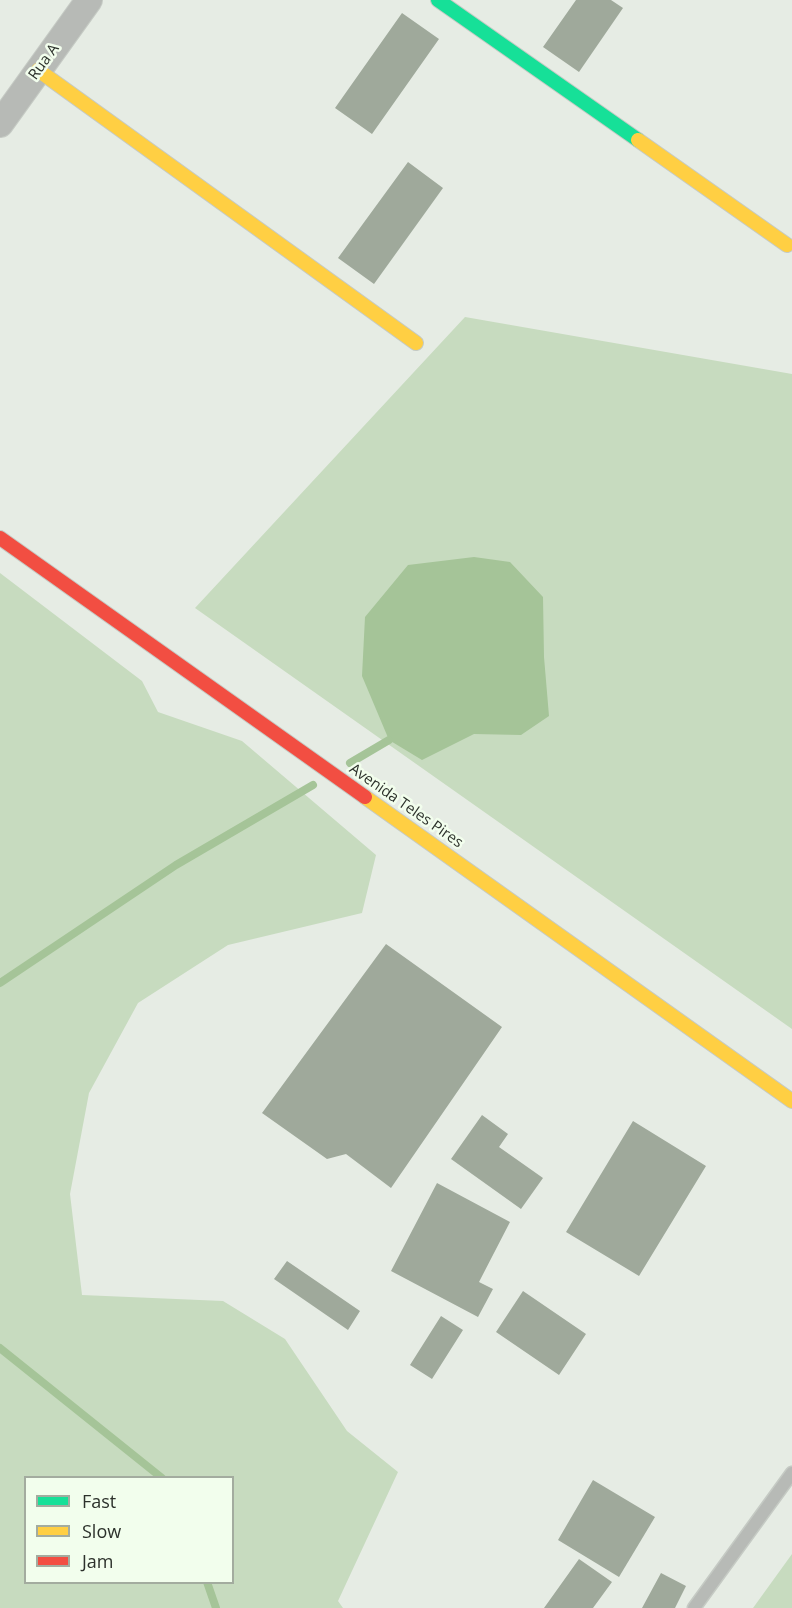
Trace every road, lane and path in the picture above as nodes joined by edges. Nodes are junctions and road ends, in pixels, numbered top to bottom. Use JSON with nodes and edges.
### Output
{"nodes":[{"id":1,"x":89,"y":0,"type":"edge"},
{"id":2,"x":438,"y":0,"type":"edge"},
{"id":3,"x":38,"y":70,"type":"junction"},
{"id":4,"x":0,"y":124,"type":"edge"},
{"id":5,"x":787,"y":245,"type":"dead end"},
{"id":6,"x":416,"y":343,"type":"dead end"},
{"id":7,"x":0,"y":538,"type":"edge"},
{"id":8,"x":792,"y":1101,"type":"edge"},
{"id":9,"x":792,"y":1473,"type":"edge"},
{"id":10,"x":694,"y":1608,"type":"edge"}],
"edges":[{"from":1,"to":3,"type":"street","name":"Rua A"},
{"from":2,"to":5,"type":"street"},
{"from":3,"to":4,"type":"street","name":"Rua A"},
{"from":3,"to":6,"type":"street"},
{"from":7,"to":8,"type":"street","name":"Avenida Teles Pires"},
{"from":9,"to":10,"type":"lane"}]}
